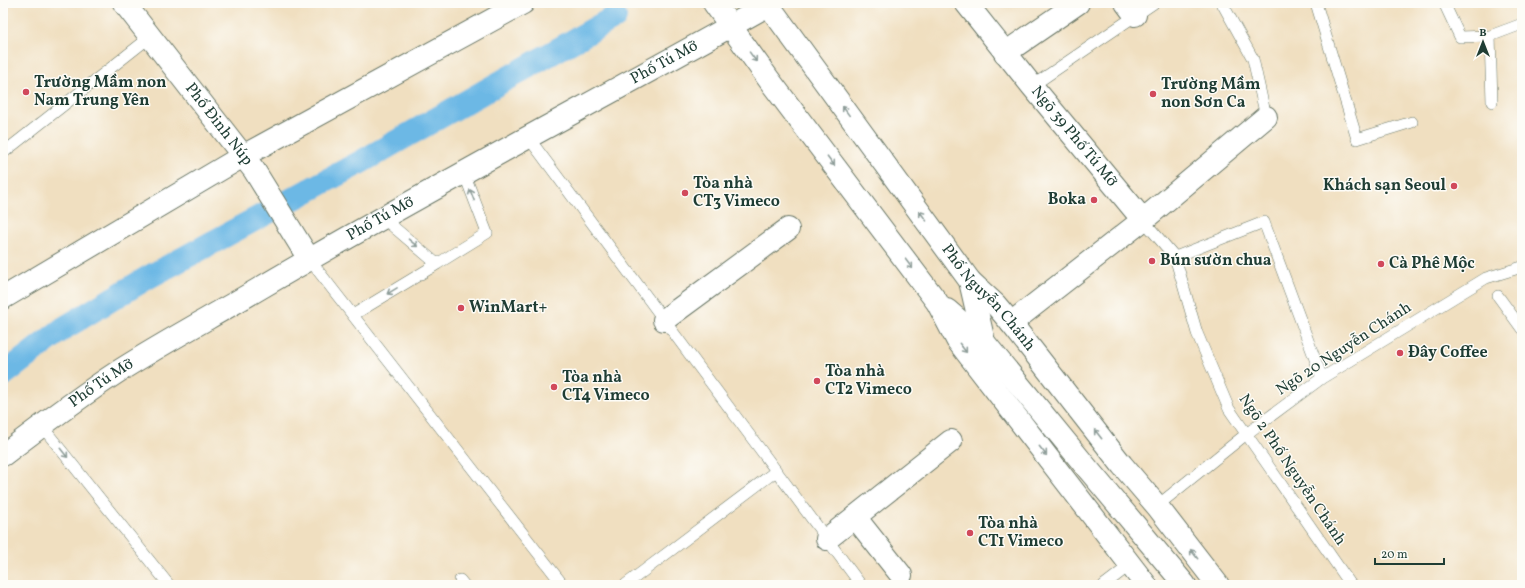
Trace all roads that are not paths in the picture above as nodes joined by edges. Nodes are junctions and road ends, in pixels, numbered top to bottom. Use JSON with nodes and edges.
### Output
{"nodes":[{"id":1,"x":124,"y":3,"type":"edge"},
{"id":2,"x":522,"y":3,"type":"edge"},
{"id":3,"x":714,"y":3,"type":"edge"},
{"id":4,"x":966,"y":3,"type":"edge"},
{"id":5,"x":1078,"y":3,"type":"edge"},
{"id":6,"x":1154,"y":3,"type":"edge"},
{"id":7,"x":1222,"y":3,"type":"edge"},
{"id":8,"x":1316,"y":3,"type":"edge"},
{"id":9,"x":1444,"y":3,"type":"edge"},
{"id":10,"x":769,"y":4,"type":"edge"},
{"id":11,"x":1130,"y":9,"type":"edge"},
{"id":12,"x":1522,"y":24,"type":"edge"},
{"id":13,"x":730,"y":25,"type":"junction"},
{"id":14,"x":1490,"y":36,"type":"junction"},
{"id":15,"x":150,"y":37,"type":"junction"},
{"id":16,"x":1005,"y":53,"type":"junction"},
{"id":17,"x":1032,"y":86,"type":"junction"},
{"id":18,"x":1492,"y":102,"type":"dead end"},
{"id":19,"x":1266,"y":117,"type":"joint"},
{"id":20,"x":1412,"y":122,"type":"dead end"},
{"id":21,"x":528,"y":137,"type":"junction"},
{"id":22,"x":3,"y":153,"type":"edge"},
{"id":23,"x":249,"y":163,"type":"junction"},
{"id":24,"x":464,"y":172,"type":"junction"},
{"id":25,"x":383,"y":218,"type":"junction"},
{"id":26,"x":1143,"y":220,"type":"junction"},
{"id":27,"x":788,"y":228,"type":"dead end"},
{"id":28,"x":1175,"y":257,"type":"junction"},
{"id":29,"x":309,"y":259,"type":"junction"},
{"id":30,"x":437,"y":264,"type":"junction"},
{"id":31,"x":1522,"y":267,"type":"edge"},
{"id":32,"x":970,"y":281,"type":"junction"},
{"id":33,"x":1498,"y":296,"type":"dead end"},
{"id":34,"x":3,"y":298,"type":"edge"},
{"id":35,"x":938,"y":302,"type":"junction"},
{"id":36,"x":353,"y":315,"type":"junction"},
{"id":37,"x":664,"y":320,"type":"junction"},
{"id":38,"x":1011,"y":323,"type":"junction"},
{"id":39,"x":1522,"y":330,"type":"edge"},
{"id":40,"x":984,"y":342,"type":"junction"},
{"id":41,"x":1322,"y":378,"type":"junction"},
{"id":42,"x":41,"y":425,"type":"junction"},
{"id":43,"x":1245,"y":434,"type":"junction"},
{"id":44,"x":951,"y":441,"type":"dead end"},
{"id":45,"x":3,"y":455,"type":"edge"},
{"id":46,"x":776,"y":471,"type":"junction"},
{"id":47,"x":1157,"y":506,"type":"junction"},
{"id":48,"x":855,"y":517,"type":"junction"},
{"id":49,"x":827,"y":539,"type":"junction"},
{"id":50,"x":1130,"y":565,"type":"junction"},
{"id":51,"x":901,"y":575,"type":"dead end"},
{"id":52,"x":856,"y":583,"type":"edge"},
{"id":53,"x":169,"y":585,"type":"edge"},
{"id":54,"x":563,"y":585,"type":"edge"},
{"id":55,"x":625,"y":585,"type":"edge"},
{"id":56,"x":1104,"y":585,"type":"edge"},
{"id":57,"x":1146,"y":585,"type":"edge"},
{"id":58,"x":1185,"y":585,"type":"edge"},
{"id":59,"x":1218,"y":585,"type":"edge"},
{"id":60,"x":1351,"y":585,"type":"edge"}],
"edges":[{"from":1,"to":15,"type":"street","name":"Phố Đinh Núp"},
{"from":2,"to":23,"type":"street"},
{"from":3,"to":13,"type":"street"},
{"from":4,"to":16,"type":"street","name":"Ngõ 39 Phố Tú Mỡ"},
{"from":5,"to":16,"type":"street"},
{"from":6,"to":11,"type":"lane"},
{"from":7,"to":19,"type":"lane"},
{"from":8,"to":20,"type":"lane"},
{"from":9,"to":14,"type":"lane"},
{"from":10,"to":13,"type":"street","name":"Phố Tú Mỡ"},
{"from":32,"to":10,"type":"street","name":"Phố Nguyễn Chánh","one_way":true},
{"from":11,"to":17,"type":"lane"},
{"from":12,"to":14,"type":"lane"},
{"from":13,"to":21,"type":"street","name":"Phố Tú Mỡ"},
{"from":13,"to":35,"type":"street","one_way":true},
{"from":14,"to":18,"type":"lane"},
{"from":15,"to":22,"type":"lane"},
{"from":15,"to":23,"type":"street","name":"Phố Đinh Núp"},
{"from":16,"to":17,"type":"street","name":"Ngõ 39 Phố Tú Mỡ"},
{"from":17,"to":26,"type":"street","name":"Ngõ 39 Phố Tú Mỡ"},
{"from":19,"to":26,"type":"street"},
{"from":21,"to":24,"type":"street","name":"Phố Tú Mỡ"},
{"from":21,"to":37,"type":"lane"},
{"from":23,"to":29,"type":"street","name":"Phố Đinh Núp"},
{"from":23,"to":34,"type":"street"},
{"from":24,"to":25,"type":"street","name":"Phố Tú Mỡ"},
{"from":30,"to":24,"type":"lane","one_way":true},
{"from":25,"to":29,"type":"street","name":"Phố Tú Mỡ"},
{"from":25,"to":30,"type":"lane","one_way":true},
{"from":26,"to":28,"type":"lane"},
{"from":26,"to":38,"type":"street"},
{"from":27,"to":37,"type":"street"},
{"from":28,"to":41,"type":"lane"},
{"from":28,"to":43,"type":"lane","name":"Ngõ 2 Phố Nguyễn Chánh"},
{"from":29,"to":36,"type":"lane"},
{"from":29,"to":42,"type":"street","name":"Phố Tú Mỡ"},
{"from":30,"to":36,"type":"lane","one_way":true},
{"from":31,"to":41,"type":"lane","name":"Ngõ 20 Nguyễn Chánh"},
{"from":32,"to":38,"type":"street","name":"Phố Nguyễn Chánh"},
{"from":32,"to":40,"type":"street"},
{"from":33,"to":39,"type":"lane"},
{"from":35,"to":40,"type":"street"},
{"from":35,"to":50,"type":"street","one_way":true},
{"from":36,"to":54,"type":"lane"},
{"from":37,"to":46,"type":"lane"},
{"from":47,"to":38,"type":"street","name":"Phố Nguyễn Chánh","one_way":true},
{"from":40,"to":58,"type":"street"},
{"from":41,"to":43,"type":"lane","name":"Ngõ 20 Nguyễn Chánh"},
{"from":42,"to":45,"type":"street","name":"Phố Tú Mỡ"},
{"from":42,"to":53,"type":"lane","one_way":true},
{"from":43,"to":47,"type":"lane","name":"Ngõ 20 Nguyễn Chánh"},
{"from":43,"to":60,"type":"lane","name":"Ngõ 2 Phố Nguyễn Chánh"},
{"from":44,"to":48,"type":"street"},
{"from":46,"to":49,"type":"lane"},
{"from":46,"to":55,"type":"lane"},
{"from":59,"to":47,"type":"street","name":"Phố Nguyễn Chánh","one_way":true},
{"from":48,"to":49,"type":"street"},
{"from":48,"to":51,"type":"street"},
{"from":49,"to":52,"type":"lane"},
{"from":50,"to":56,"type":"lane"},
{"from":50,"to":57,"type":"street"}]}
